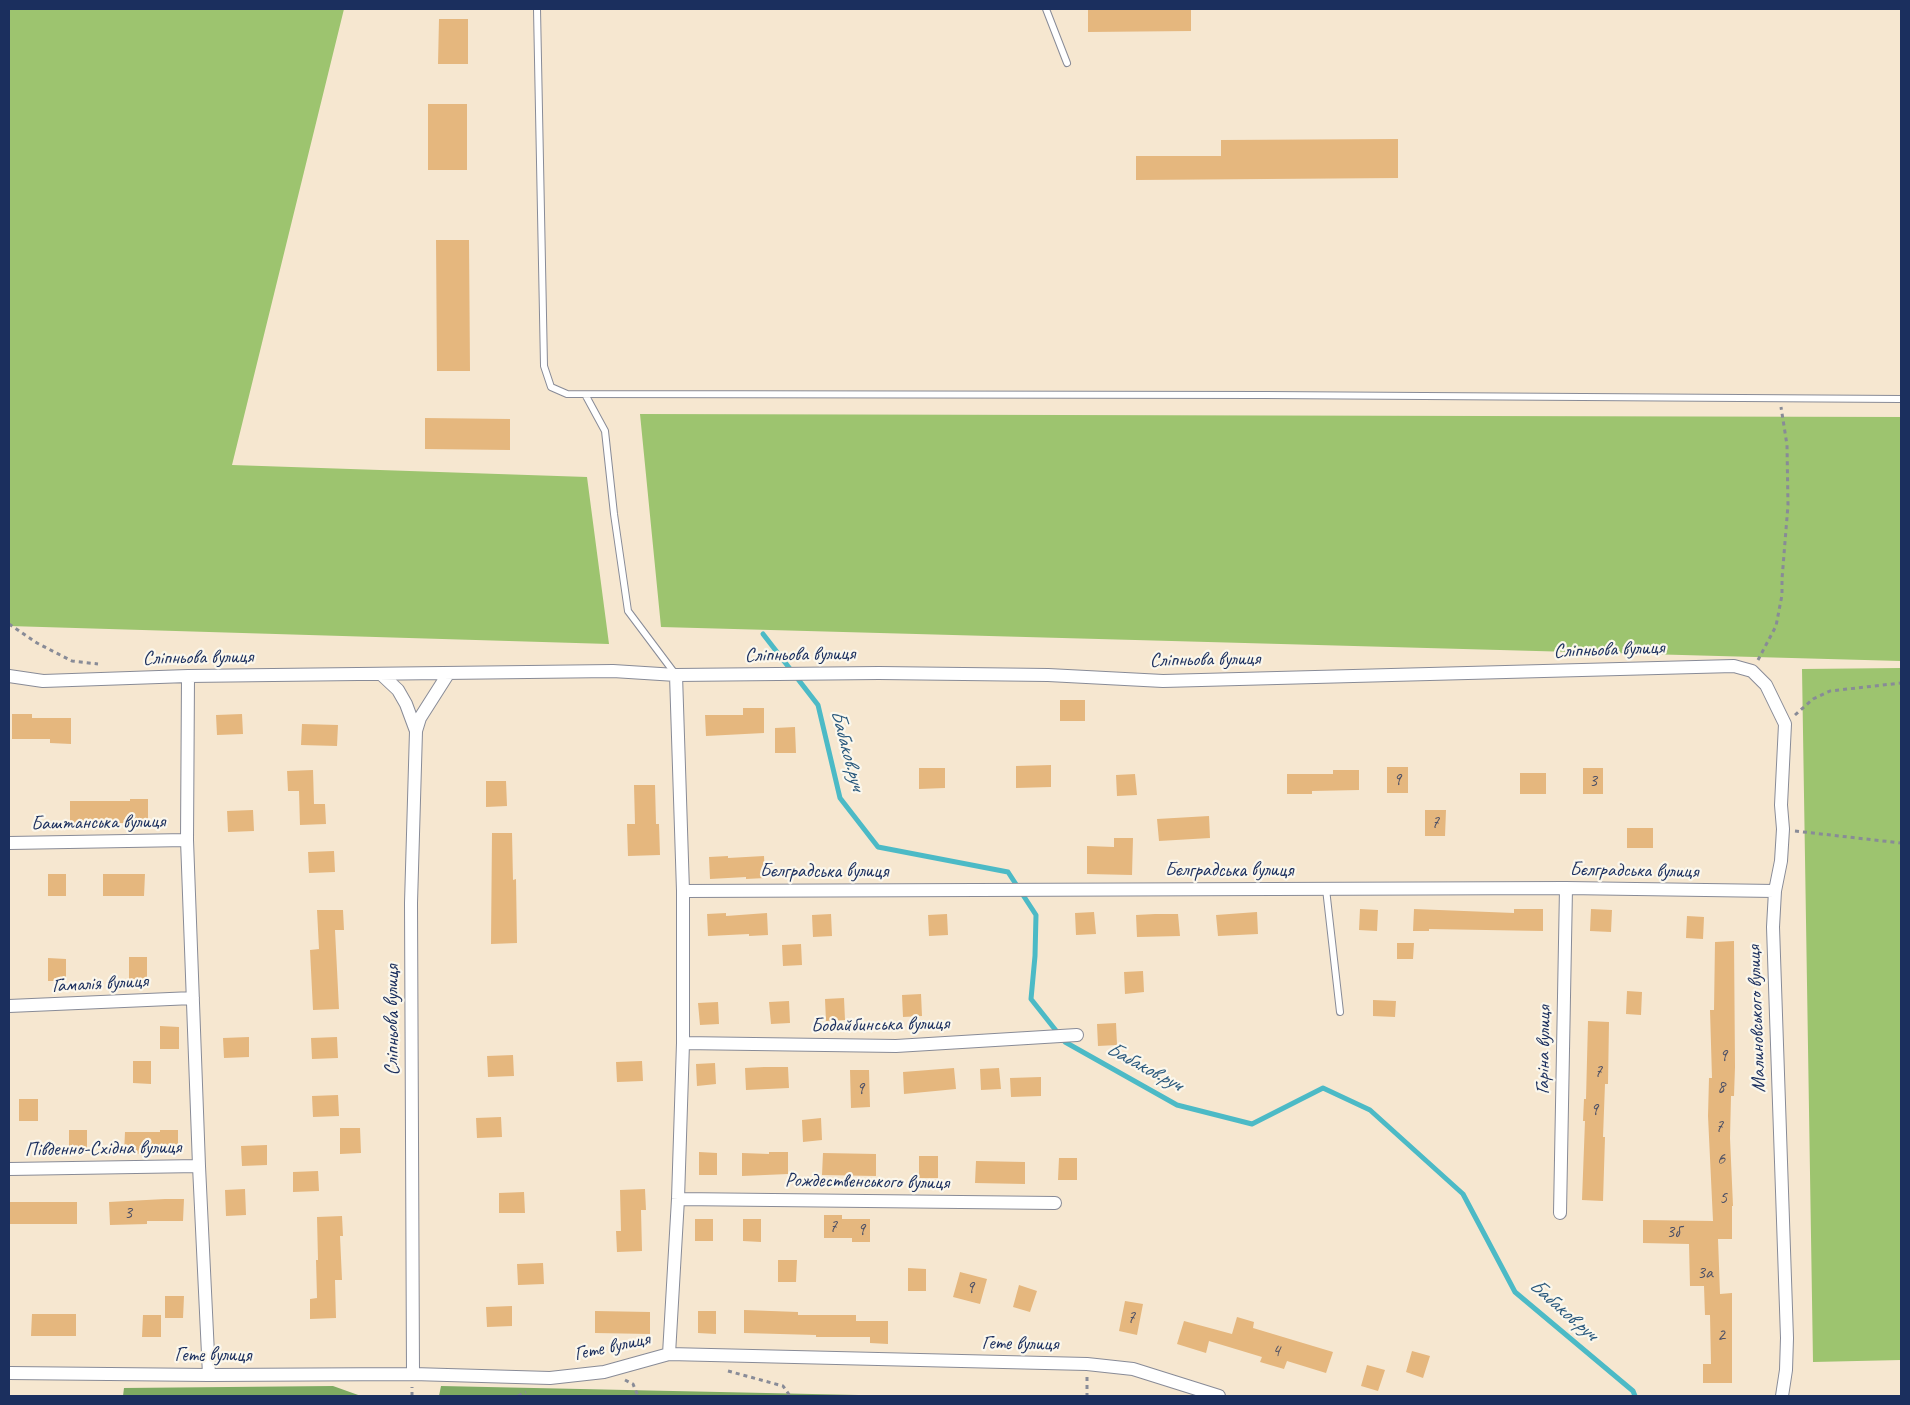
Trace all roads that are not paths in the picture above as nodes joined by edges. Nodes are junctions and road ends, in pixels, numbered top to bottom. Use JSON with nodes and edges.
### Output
{"nodes":[{"id":1,"x":537,"y":9,"type":"edge"},
{"id":2,"x":1046,"y":9,"type":"edge"},
{"id":3,"x":1067,"y":62,"type":"dead end"},
{"id":4,"x":586,"y":396,"type":"junction"},
{"id":5,"x":1901,"y":399,"type":"edge"},
{"id":6,"x":1734,"y":666,"type":"joint"},
{"id":7,"x":382,"y":674,"type":"junction"},
{"id":8,"x":448,"y":674,"type":"junction"},
{"id":9,"x":676,"y":675,"type":"junction"},
{"id":10,"x":9,"y":676,"type":"edge"},
{"id":11,"x":188,"y":676,"type":"junction"},
{"id":12,"x":416,"y":731,"type":"junction"},
{"id":13,"x":187,"y":840,"type":"junction"},
{"id":14,"x":9,"y":843,"type":"edge"},
{"id":15,"x":1566,"y":888,"type":"junction"},
{"id":16,"x":1326,"y":889,"type":"junction"},
{"id":17,"x":683,"y":891,"type":"junction"},
{"id":18,"x":1775,"y":891,"type":"junction"},
{"id":19,"x":193,"y":998,"type":"junction"},
{"id":20,"x":9,"y":1006,"type":"edge"},
{"id":21,"x":1340,"y":1012,"type":"dead end"},
{"id":22,"x":1077,"y":1036,"type":"dead end"},
{"id":23,"x":683,"y":1043,"type":"junction"},
{"id":24,"x":199,"y":1166,"type":"junction"},
{"id":25,"x":9,"y":1169,"type":"edge"},
{"id":26,"x":678,"y":1199,"type":"junction"},
{"id":27,"x":1055,"y":1203,"type":"dead end"},
{"id":28,"x":1560,"y":1213,"type":"dead end"},
{"id":29,"x":668,"y":1354,"type":"junction"},
{"id":30,"x":9,"y":1373,"type":"edge"},
{"id":31,"x":413,"y":1374,"type":"junction"},
{"id":32,"x":209,"y":1375,"type":"junction"},
{"id":33,"x":1219,"y":1396,"type":"edge"},
{"id":34,"x":1782,"y":1396,"type":"edge"}],
"edges":[{"from":1,"to":4,"type":"lane"},
{"from":2,"to":3,"type":"lane"},
{"from":4,"to":5,"type":"lane"},
{"from":4,"to":9,"type":"lane"},
{"from":6,"to":9,"type":"street","name":"Сліпньова вулиця"},
{"from":6,"to":18,"type":"street","name":"Малиновського вулиця"},
{"from":7,"to":8,"type":"street","name":"Сліпньова вулиця"},
{"from":7,"to":11,"type":"street","name":"Сліпньова вулиця"},
{"from":7,"to":12,"type":"street"},
{"from":8,"to":9,"type":"street","name":"Сліпньова вулиця"},
{"from":8,"to":12,"type":"street","name":"Сліпньова вулиця"},
{"from":9,"to":17,"type":"street"},
{"from":10,"to":11,"type":"street","name":"Сліпньова вулиця"},
{"from":11,"to":13,"type":"street"},
{"from":12,"to":31,"type":"street","name":"Сліпньова вулиця"},
{"from":13,"to":14,"type":"street","name":"Баштанська вулиця"},
{"from":13,"to":19,"type":"street"},
{"from":15,"to":16,"type":"street","name":"Бєлградська вулиця"},
{"from":15,"to":18,"type":"street","name":"Бєлградська вулиця"},
{"from":15,"to":28,"type":"street","name":"Гаріна вулиця"},
{"from":16,"to":17,"type":"street","name":"Бєлградська вулиця"},
{"from":16,"to":21,"type":"lane"},
{"from":17,"to":23,"type":"street"},
{"from":18,"to":34,"type":"street","name":"Малиновського вулиця"},
{"from":19,"to":20,"type":"street","name":"Гамалія вулиця"},
{"from":19,"to":24,"type":"street"},
{"from":22,"to":23,"type":"street","name":"Бодайбинська вулиця"},
{"from":23,"to":26,"type":"street"},
{"from":24,"to":25,"type":"street","name":"Південно-Східна вулиця"},
{"from":24,"to":32,"type":"street"},
{"from":26,"to":27,"type":"street","name":"Рождественського вулиця"},
{"from":26,"to":29,"type":"street"},
{"from":29,"to":31,"type":"street","name":"Гете вулиця"},
{"from":29,"to":33,"type":"street","name":"Гете вулиця"},
{"from":30,"to":32,"type":"street","name":"Гете вулиця"},
{"from":31,"to":32,"type":"street","name":"Гете вулиця"}]}
